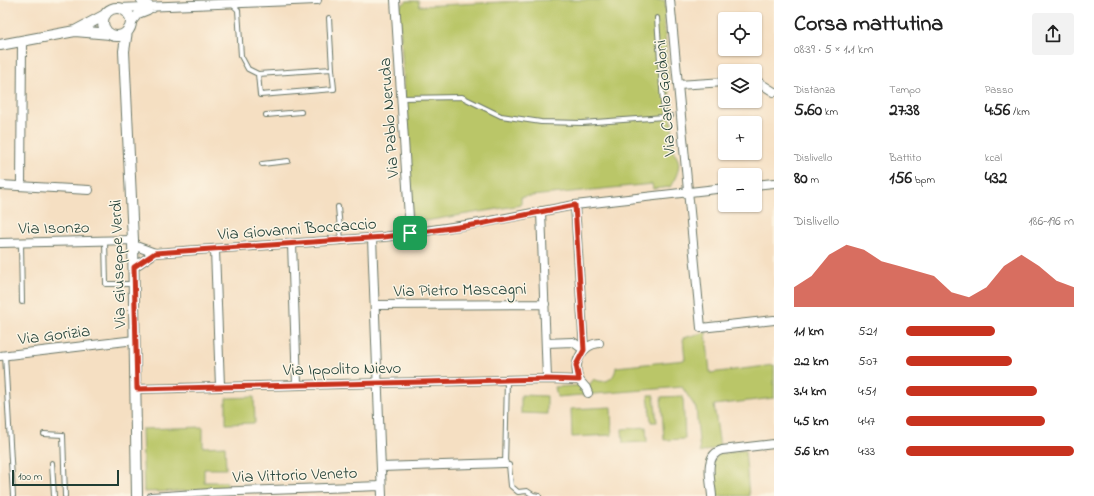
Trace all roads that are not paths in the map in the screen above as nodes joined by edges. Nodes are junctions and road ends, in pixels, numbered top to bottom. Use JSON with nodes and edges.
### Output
{"nodes":[{"id":1,"x":141,"y":0,"type":"edge"},
{"id":2,"x":317,"y":0,"type":"edge"},
{"id":3,"x":395,"y":0,"type":"edge"},
{"id":4,"x":670,"y":0,"type":"edge"},
{"id":5,"x":230,"y":3,"type":"edge"},
{"id":6,"x":119,"y":7,"type":"edge"},
{"id":7,"x":153,"y":8,"type":"junction"},
{"id":8,"x":329,"y":18,"type":"dead end"},
{"id":9,"x":657,"y":18,"type":"dead end"},
{"id":10,"x":129,"y":27,"type":"junction"},
{"id":11,"x":75,"y":31,"type":"junction"},
{"id":12,"x":110,"y":34,"type":"junction"},
{"id":13,"x":22,"y":40,"type":"junction"},
{"id":14,"x":0,"y":45,"type":"edge"},
{"id":15,"x":332,"y":69,"type":"junction"},
{"id":16,"x":258,"y":74,"type":"junction"},
{"id":17,"x":718,"y":82,"type":"edge"},
{"id":18,"x":762,"y":84,"type":"edge"},
{"id":19,"x":678,"y":85,"type":"junction"},
{"id":20,"x":774,"y":92,"type":"edge"},
{"id":21,"x":401,"y":98,"type":"junction"},
{"id":22,"x":301,"y":112,"type":"dead end"},
{"id":23,"x":266,"y":115,"type":"dead end"},
{"id":24,"x":671,"y":116,"type":"dead end"},
{"id":25,"x":664,"y":117,"type":"junction"},
{"id":26,"x":288,"y":161,"type":"dead end"},
{"id":27,"x":262,"y":164,"type":"dead end"},
{"id":28,"x":774,"y":183,"type":"edge"},
{"id":29,"x":762,"y":184,"type":"edge"},
{"id":30,"x":0,"y":185,"type":"edge"},
{"id":31,"x":21,"y":186,"type":"junction"},
{"id":32,"x":718,"y":189,"type":"edge"},
{"id":33,"x":89,"y":190,"type":"dead end"},
{"id":34,"x":688,"y":193,"type":"junction"},
{"id":35,"x":575,"y":205,"type":"junction"},
{"id":36,"x":338,"y":207,"type":"dead end"},
{"id":37,"x":541,"y":210,"type":"junction"},
{"id":38,"x":410,"y":233,"type":"junction"},
{"id":39,"x":372,"y":238,"type":"junction"},
{"id":40,"x":342,"y":240,"type":"junction"},
{"id":41,"x":105,"y":241,"type":"junction"},
{"id":42,"x":21,"y":242,"type":"junction"},
{"id":43,"x":0,"y":243,"type":"edge"},
{"id":44,"x":133,"y":243,"type":"junction"},
{"id":45,"x":292,"y":244,"type":"junction"},
{"id":46,"x":215,"y":250,"type":"junction"},
{"id":47,"x":155,"y":253,"type":"junction"},
{"id":48,"x":134,"y":267,"type":"junction"},
{"id":49,"x":134,"y":284,"type":"junction"},
{"id":50,"x":22,"y":302,"type":"dead end"},
{"id":51,"x":545,"y":304,"type":"junction"},
{"id":52,"x":376,"y":305,"type":"junction"},
{"id":53,"x":774,"y":320,"type":"edge"},
{"id":54,"x":135,"y":340,"type":"junction"},
{"id":55,"x":546,"y":343,"type":"junction"},
{"id":56,"x":599,"y":343,"type":"dead end"},
{"id":57,"x":584,"y":350,"type":"junction"},
{"id":58,"x":3,"y":355,"type":"edge"},
{"id":59,"x":547,"y":379,"type":"junction"},
{"id":60,"x":507,"y":380,"type":"junction"},
{"id":61,"x":579,"y":380,"type":"junction"},
{"id":62,"x":378,"y":383,"type":"junction"},
{"id":63,"x":297,"y":384,"type":"junction"},
{"id":64,"x":220,"y":386,"type":"junction"},
{"id":65,"x":137,"y":389,"type":"junction"},
{"id":66,"x":588,"y":393,"type":"dead end"},
{"id":67,"x":44,"y":434,"type":"dead end"},
{"id":68,"x":774,"y":444,"type":"edge"},
{"id":69,"x":52,"y":463,"type":"dead end"},
{"id":70,"x":504,"y":463,"type":"junction"},
{"id":71,"x":381,"y":467,"type":"junction"},
{"id":72,"x":381,"y":486,"type":"junction"},
{"id":73,"x":211,"y":492,"type":"joint"},
{"id":74,"x":13,"y":496,"type":"edge"},
{"id":75,"x":54,"y":496,"type":"edge"},
{"id":76,"x":65,"y":496,"type":"edge"},
{"id":77,"x":138,"y":496,"type":"edge"},
{"id":78,"x":152,"y":496,"type":"edge"},
{"id":79,"x":382,"y":496,"type":"edge"},
{"id":80,"x":539,"y":496,"type":"edge"},
{"id":81,"x":712,"y":496,"type":"edge"}],
"edges":[{"from":1,"to":7,"type":"street"},
{"from":2,"to":5,"type":"street"},
{"from":3,"to":21,"type":"street","name":"Via Pablo Neruda"},
{"from":4,"to":19,"type":"street","name":"Via Carlo Goldoni"},
{"from":5,"to":7,"type":"street"},
{"from":5,"to":16,"type":"lane"},
{"from":6,"to":7,"type":"street"},
{"from":6,"to":10,"type":"street"},
{"from":6,"to":11,"type":"street"},
{"from":6,"to":12,"type":"street"},
{"from":7,"to":10,"type":"street"},
{"from":8,"to":15,"type":"lane"},
{"from":9,"to":25,"type":"lane"},
{"from":10,"to":12,"type":"street"},
{"from":10,"to":44,"type":"street","name":"Via Giuseppe Verdi"},
{"from":11,"to":12,"type":"street"},
{"from":11,"to":13,"type":"street"},
{"from":13,"to":14,"type":"street"},
{"from":13,"to":31,"type":"street"},
{"from":15,"to":16,"type":"lane"},
{"from":15,"to":16,"type":"lane"},
{"from":17,"to":19,"type":"street"},
{"from":18,"to":20,"type":"street"},
{"from":19,"to":34,"type":"street","name":"Via Carlo Goldoni"},
{"from":21,"to":25,"type":"lane"},
{"from":21,"to":38,"type":"street","name":"Via Pablo Neruda"},
{"from":22,"to":23,"type":"lane"},
{"from":24,"to":25,"type":"lane"},
{"from":26,"to":27,"type":"lane"},
{"from":28,"to":29,"type":"street"},
{"from":30,"to":31,"type":"street"},
{"from":31,"to":33,"type":"street"},
{"from":32,"to":34,"type":"street","name":"Via Giovanni Boccaccio"},
{"from":34,"to":35,"type":"street","name":"Via Giovanni Boccaccio"},
{"from":34,"to":53,"type":"street","name":"Via Carlo Goldoni"},
{"from":35,"to":37,"type":"street","name":"Via Giovanni Boccaccio"},
{"from":35,"to":57,"type":"street"},
{"from":36,"to":40,"type":"lane"},
{"from":37,"to":38,"type":"street","name":"Via Giovanni Boccaccio"},
{"from":37,"to":51,"type":"street"},
{"from":38,"to":39,"type":"street","name":"Via Giovanni Boccaccio"},
{"from":39,"to":40,"type":"street","name":"Via Giovanni Boccaccio"},
{"from":39,"to":52,"type":"street"},
{"from":40,"to":45,"type":"street","name":"Via Giovanni Boccaccio"},
{"from":41,"to":42,"type":"street","name":"Via Isonzo"},
{"from":41,"to":44,"type":"street","name":"Via Isonzo"},
{"from":41,"to":49,"type":"lane"},
{"from":42,"to":43,"type":"street","name":"Via Isonzo"},
{"from":42,"to":50,"type":"lane"},
{"from":44,"to":47,"type":"street","name":"Via Giovanni Boccaccio"},
{"from":44,"to":48,"type":"street","name":"Via Giuseppe Verdi"},
{"from":45,"to":46,"type":"street","name":"Via Giovanni Boccaccio"},
{"from":45,"to":63,"type":"street"},
{"from":46,"to":47,"type":"street","name":"Via Giovanni Boccaccio"},
{"from":46,"to":64,"type":"street"},
{"from":47,"to":48,"type":"street"},
{"from":48,"to":49,"type":"street","name":"Via Giuseppe Verdi"},
{"from":49,"to":54,"type":"street","name":"Via Giuseppe Verdi"},
{"from":51,"to":52,"type":"street","name":"Via Pietro Mascagni"},
{"from":51,"to":55,"type":"street"},
{"from":52,"to":62,"type":"street"},
{"from":54,"to":58,"type":"street","name":"Via Gorizia"},
{"from":54,"to":65,"type":"street","name":"Via Giuseppe Verdi"},
{"from":55,"to":57,"type":"street"},
{"from":55,"to":59,"type":"street"},
{"from":56,"to":57,"type":"street"},
{"from":57,"to":61,"type":"street"},
{"from":58,"to":74,"type":"lane"},
{"from":59,"to":60,"type":"street","name":"Via Ippolito Nievo"},
{"from":59,"to":61,"type":"street","name":"Via Ippolito Nievo"},
{"from":60,"to":62,"type":"street","name":"Via Ippolito Nievo"},
{"from":60,"to":70,"type":"lane"},
{"from":61,"to":66,"type":"street"},
{"from":62,"to":63,"type":"street","name":"Via Ippolito Nievo"},
{"from":62,"to":71,"type":"street"},
{"from":63,"to":64,"type":"street","name":"Via Ippolito Nievo"},
{"from":64,"to":65,"type":"street","name":"Via Ippolito Nievo"},
{"from":65,"to":77,"type":"street","name":"Via Giuseppe Verdi"},
{"from":67,"to":76,"type":"lane"},
{"from":68,"to":81,"type":"street"},
{"from":69,"to":75,"type":"lane"},
{"from":70,"to":71,"type":"street"},
{"from":70,"to":80,"type":"lane"},
{"from":71,"to":72,"type":"street"},
{"from":72,"to":73,"type":"street","name":"Via Vittorio Veneto"},
{"from":72,"to":79,"type":"street"},
{"from":73,"to":78,"type":"street"}]}
